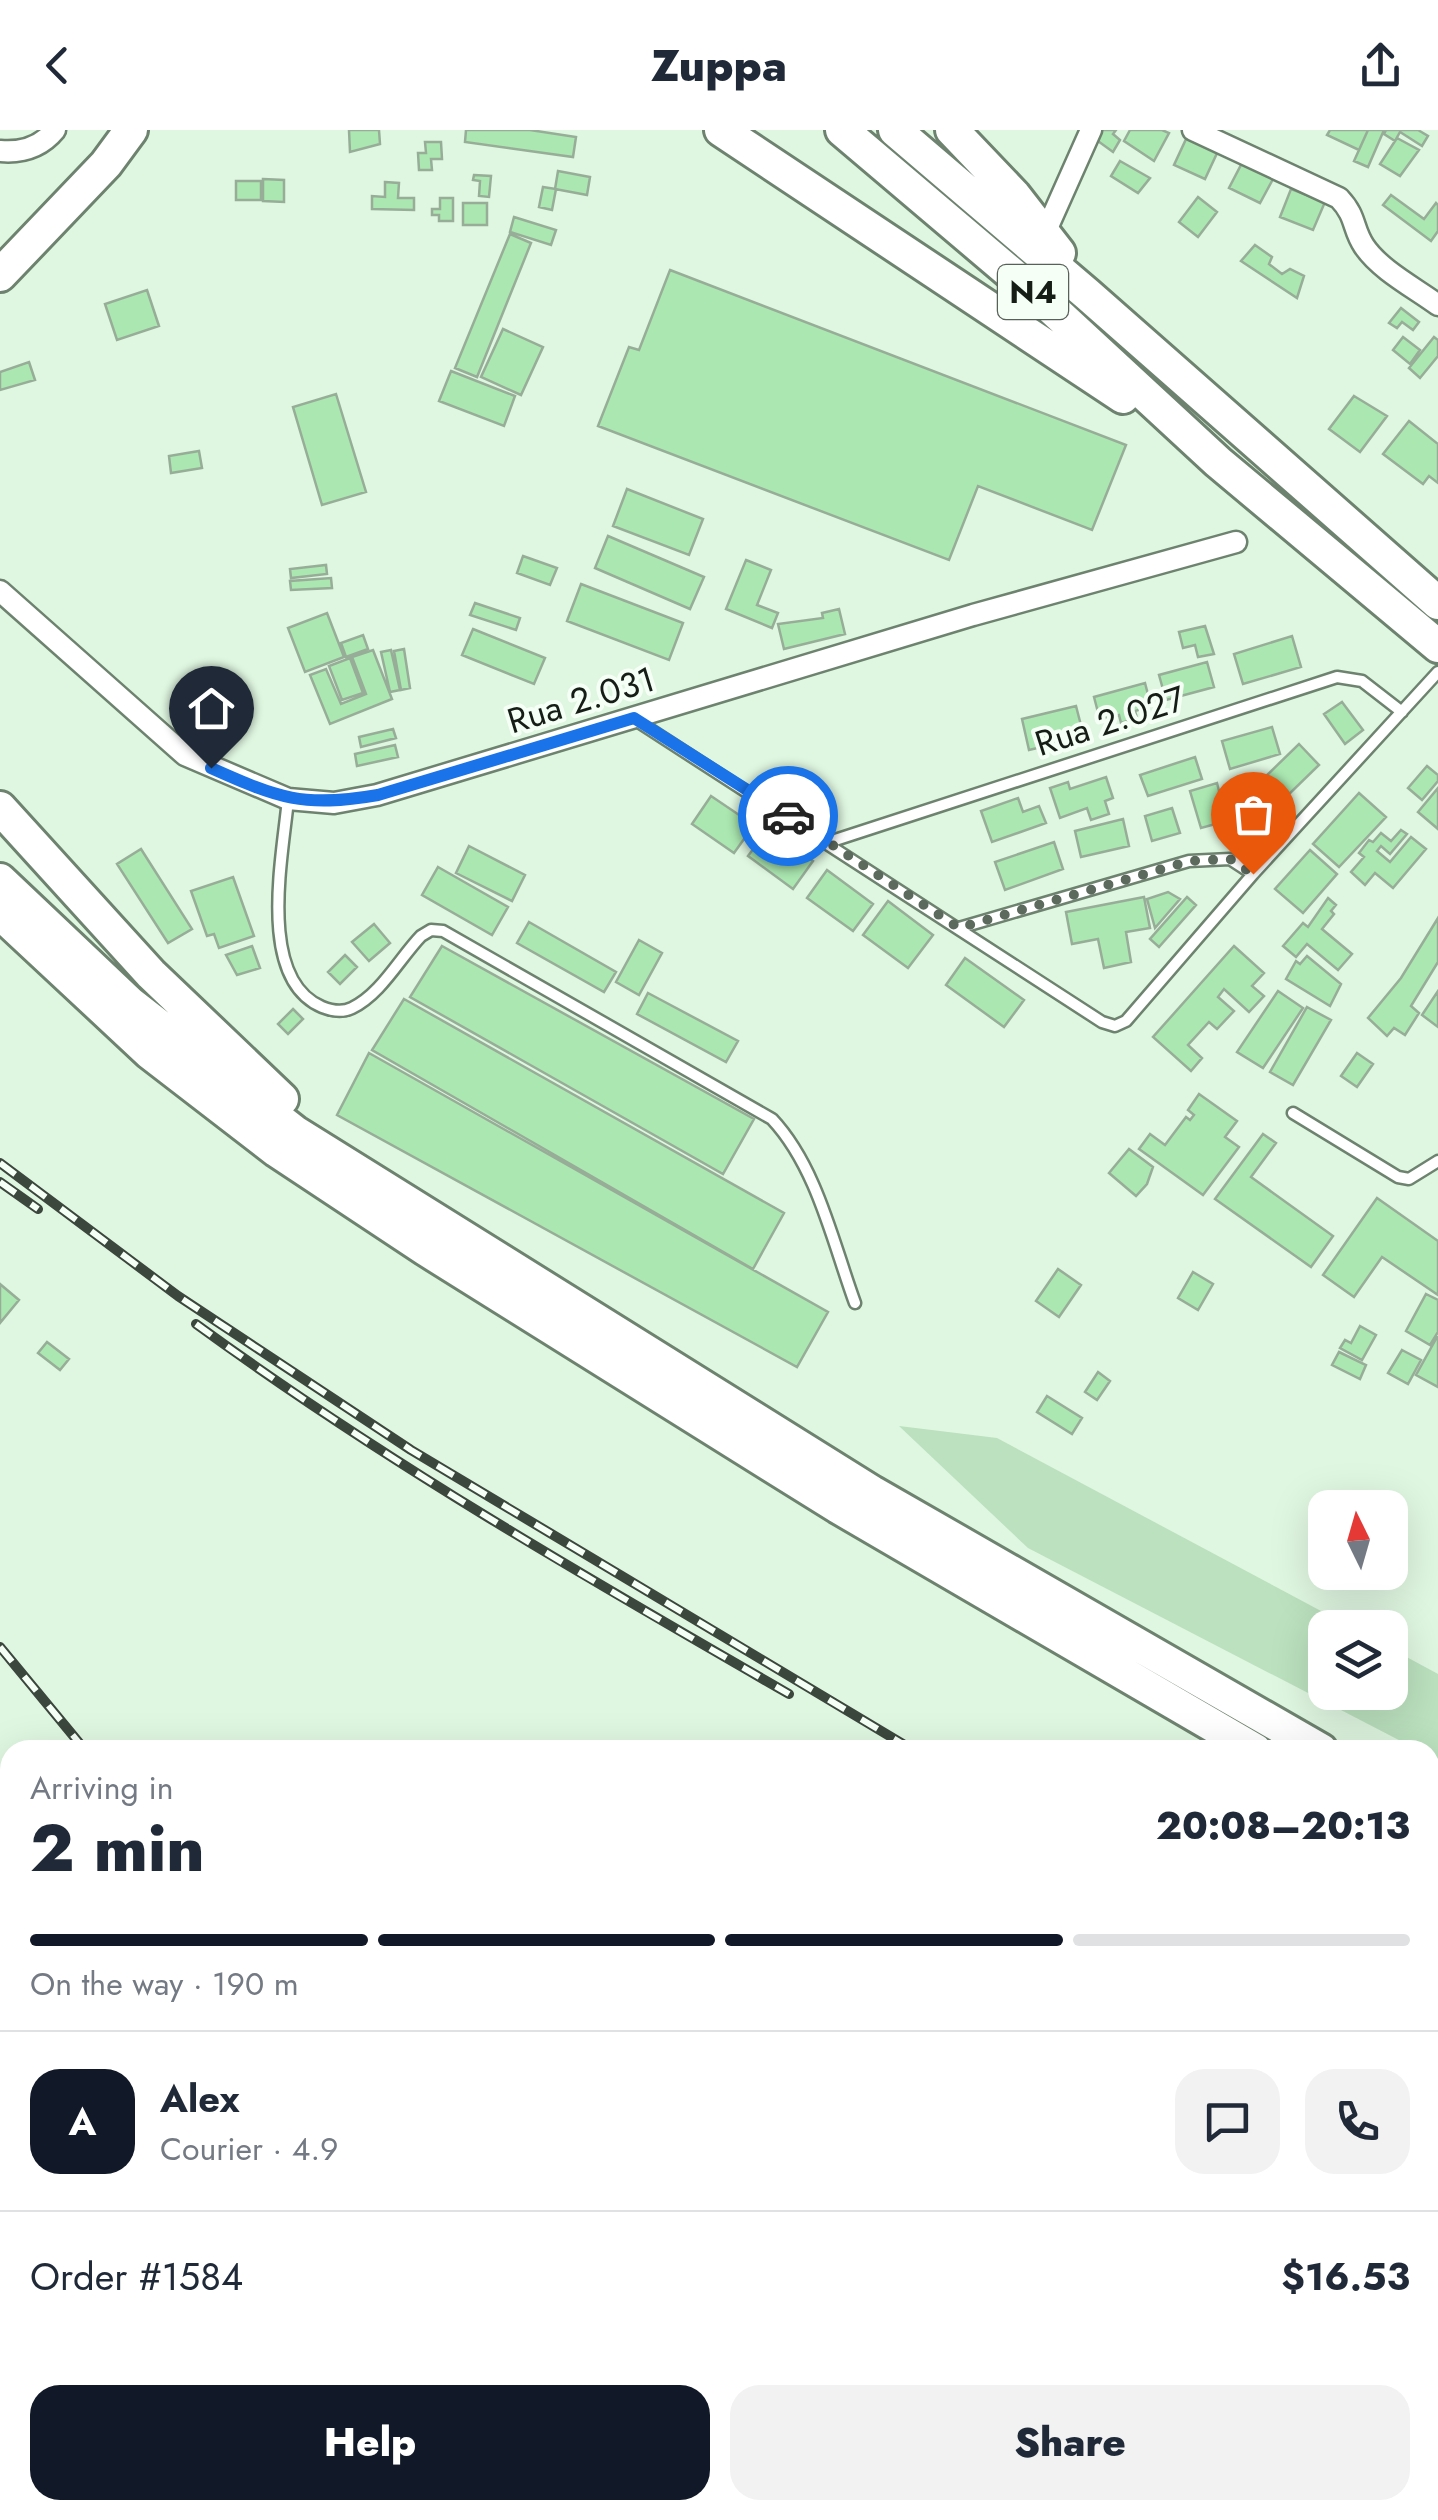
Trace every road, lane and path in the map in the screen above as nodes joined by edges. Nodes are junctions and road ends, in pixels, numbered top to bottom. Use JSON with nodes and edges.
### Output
{"nodes":[{"id":1,"x":55,"y":130,"type":"edge"},
{"id":2,"x":131,"y":130,"type":"edge"},
{"id":3,"x":152,"y":130,"type":"edge"},
{"id":4,"x":721,"y":130,"type":"edge"},
{"id":5,"x":842,"y":130,"type":"edge"},
{"id":6,"x":895,"y":130,"type":"edge"},
{"id":7,"x":952,"y":130,"type":"edge"},
{"id":8,"x":1090,"y":130,"type":"edge"},
{"id":9,"x":1193,"y":130,"type":"edge"},
{"id":10,"x":0,"y":151,"type":"edge"},
{"id":11,"x":106,"y":164,"type":"junction"},
{"id":12,"x":1044,"y":232,"type":"junction"},
{"id":13,"x":0,"y":275,"type":"edge"},
{"id":14,"x":1087,"y":294,"type":"junction"},
{"id":15,"x":1438,"y":305,"type":"edge"},
{"id":16,"x":1218,"y":462,"type":"junction"},
{"id":17,"x":1236,"y":542,"type":"dead end"},
{"id":18,"x":0,"y":591,"type":"edge"},
{"id":19,"x":1438,"y":603,"type":"edge"},
{"id":20,"x":1438,"y":646,"type":"edge"},
{"id":21,"x":1438,"y":672,"type":"edge"},
{"id":22,"x":1402,"y":712,"type":"junction"},
{"id":23,"x":634,"y":718,"type":"junction"},
{"id":24,"x":288,"y":799,"type":"junction"},
{"id":25,"x":0,"y":808,"type":"edge"},
{"id":26,"x":828,"y":842,"type":"junction"},
{"id":27,"x":1253,"y":874,"type":"junction"},
{"id":28,"x":0,"y":880,"type":"edge"},
{"id":29,"x":0,"y":913,"type":"edge"},
{"id":30,"x":959,"y":928,"type":"junction"},
{"id":31,"x":1293,"y":1113,"type":"dead end"},
{"id":32,"x":1438,"y":1162,"type":"edge"},
{"id":33,"x":437,"y":1220,"type":"junction"},
{"id":34,"x":855,"y":1304,"type":"dead end"},
{"id":35,"x":1238,"y":1740,"type":"edge"},
{"id":36,"x":1304,"y":1740,"type":"edge"}],
"edges":[{"from":1,"to":10,"type":"street"},
{"from":2,"to":11,"type":"highway"},
{"from":3,"to":11,"type":"highway"},
{"from":4,"to":16,"type":"highway"},
{"from":5,"to":16,"type":"highway","number":"N4"},
{"from":6,"to":14,"type":"highway","number":"N4"},
{"from":7,"to":12,"type":"highway"},
{"from":8,"to":12,"type":"street"},
{"from":9,"to":15,"type":"street"},
{"from":11,"to":13,"type":"highway"},
{"from":12,"to":14,"type":"highway"},
{"from":14,"to":19,"type":"highway","number":"N4"},
{"from":16,"to":20,"type":"highway","number":"N4"},
{"from":17,"to":23,"type":"street","name":"Rua 2.031"},
{"from":18,"to":24,"type":"street","name":"Rua 2.031"},
{"from":21,"to":22,"type":"lane"},
{"from":22,"to":26,"type":"lane","name":"Rua 2.027"},
{"from":22,"to":27,"type":"lane"},
{"from":23,"to":24,"type":"street","name":"Rua 2.031"},
{"from":23,"to":26,"type":"lane"},
{"from":24,"to":34,"type":"lane"},
{"from":25,"to":33,"type":"highway"},
{"from":26,"to":30,"type":"lane"},
{"from":27,"to":30,"type":"lane"},
{"from":27,"to":30,"type":"lane"},
{"from":28,"to":33,"type":"highway"},
{"from":29,"to":35,"type":"highway"},
{"from":31,"to":32,"type":"lane"},
{"from":33,"to":36,"type":"highway"}]}
